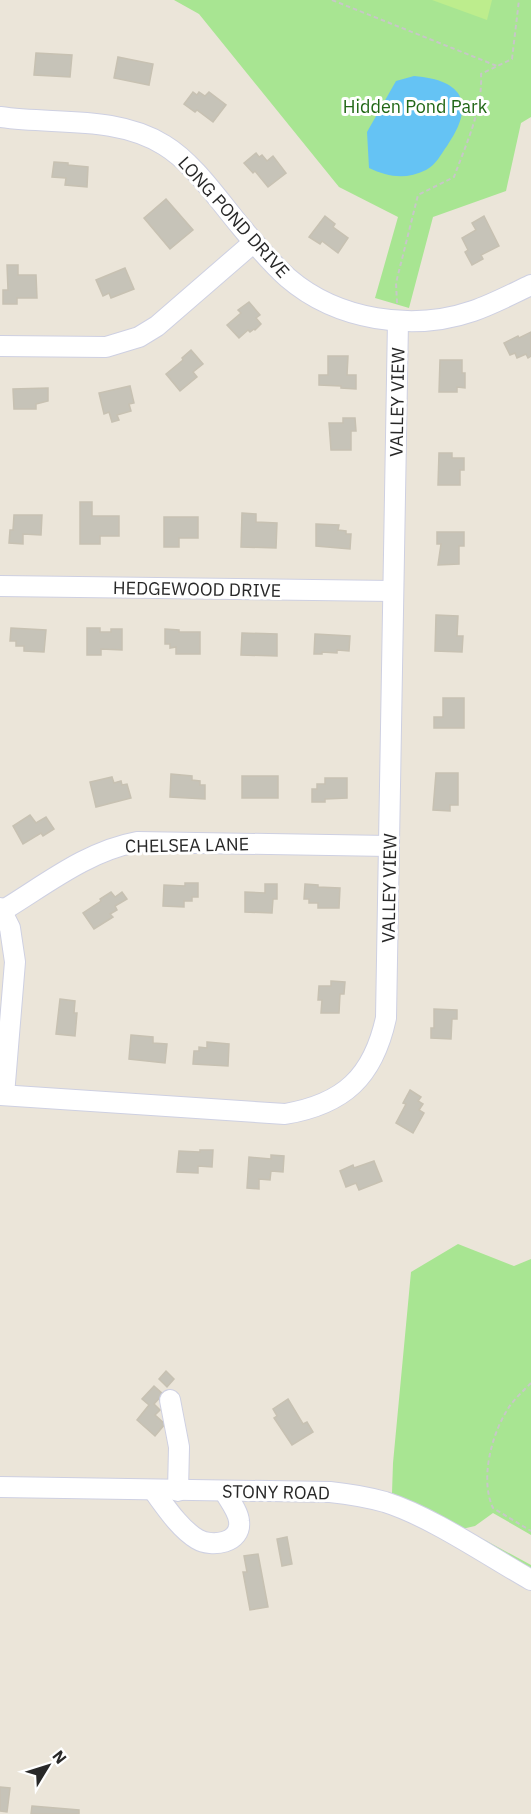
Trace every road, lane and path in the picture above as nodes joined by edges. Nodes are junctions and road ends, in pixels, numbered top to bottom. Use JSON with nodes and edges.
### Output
{"nodes":[{"id":1,"x":332,"y":0,"type":"edge"},
{"id":2,"x":519,"y":0,"type":"edge"},
{"id":3,"x":497,"y":66,"type":"junction"},
{"id":4,"x":0,"y":117,"type":"edge"},
{"id":5,"x":254,"y":242,"type":"junction"},
{"id":6,"x":531,"y":285,"type":"edge"},
{"id":7,"x":398,"y":321,"type":"junction"},
{"id":8,"x":0,"y":346,"type":"edge"},
{"id":9,"x":0,"y":586,"type":"edge"},
{"id":10,"x":393,"y":591,"type":"junction"},
{"id":11,"x":389,"y":846,"type":"junction"},
{"id":12,"x":1,"y":909,"type":"edge"},
{"id":13,"x":2,"y":1095,"type":"edge"},
{"id":14,"x":531,"y":1383,"type":"edge"},
{"id":15,"x":170,"y":1400,"type":"dead end"},
{"id":16,"x":0,"y":1488,"type":"edge"},
{"id":17,"x":153,"y":1490,"type":"junction"},
{"id":18,"x":177,"y":1491,"type":"junction"},
{"id":19,"x":224,"y":1491,"type":"junction"},
{"id":20,"x":531,"y":1531,"type":"edge"},
{"id":21,"x":531,"y":1580,"type":"edge"}],
"edges":[{"from":1,"to":3,"type":"path"},
{"from":2,"to":3,"type":"path"},
{"from":3,"to":7,"type":"path"},
{"from":4,"to":5,"type":"street","name":"LONG POND DRIVE"},
{"from":5,"to":7,"type":"street","name":"LONG POND DRIVE"},
{"from":5,"to":8,"type":"street"},
{"from":6,"to":7,"type":"street","name":"LONG POND DRIVE"},
{"from":7,"to":10,"type":"street","name":"VALLEY VIEW"},
{"from":9,"to":10,"type":"street","name":"HEDGEWOOD DRIVE"},
{"from":10,"to":11,"type":"street","name":"VALLEY VIEW"},
{"from":11,"to":12,"type":"street","name":"CHELSEA LANE"},
{"from":11,"to":13,"type":"street","name":"VALLEY VIEW"},
{"from":12,"to":13,"type":"street"},
{"from":14,"to":20,"type":"path"},
{"from":15,"to":18,"type":"street"},
{"from":16,"to":17,"type":"street","name":"STONY ROAD"},
{"from":17,"to":18,"type":"street","name":"STONY ROAD"},
{"from":17,"to":19,"type":"street"},
{"from":18,"to":19,"type":"street","name":"STONY ROAD"},
{"from":19,"to":21,"type":"street","name":"STONY ROAD"}]}
